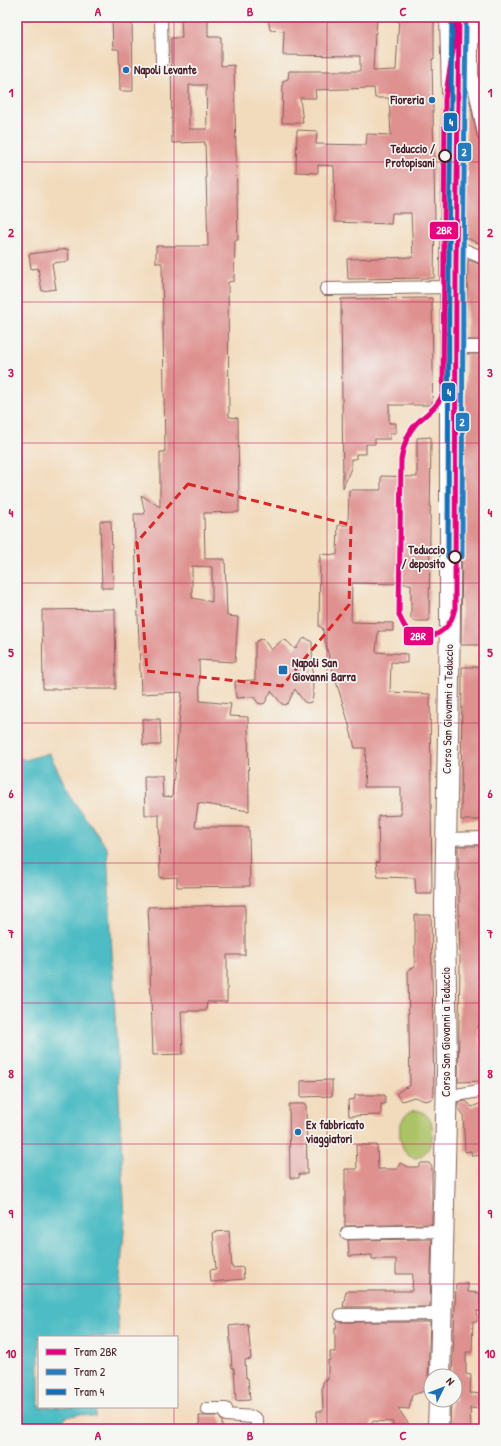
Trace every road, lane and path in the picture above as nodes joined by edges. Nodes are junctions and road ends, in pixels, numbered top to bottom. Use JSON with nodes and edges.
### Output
{"nodes":[{"id":1,"x":161,"y":17,"type":"edge"},
{"id":2,"x":450,"y":17,"type":"edge"},
{"id":3,"x":459,"y":17,"type":"edge"},
{"id":4,"x":472,"y":17,"type":"edge"},
{"id":5,"x":162,"y":62,"type":"dead end"},
{"id":6,"x":452,"y":93,"type":"junction"},
{"id":7,"x":484,"y":134,"type":"edge"},
{"id":8,"x":450,"y":244,"type":"junction"},
{"id":9,"x":484,"y":258,"type":"edge"},
{"id":10,"x":450,"y":287,"type":"junction"},
{"id":11,"x":326,"y":288,"type":"dead end"},
{"id":12,"x":450,"y":347,"type":"junction"},
{"id":13,"x":484,"y":347,"type":"edge"},
{"id":14,"x":484,"y":838,"type":"edge"},
{"id":15,"x":445,"y":839,"type":"junction"},
{"id":16,"x":484,"y":1090,"type":"edge"},
{"id":17,"x":446,"y":1097,"type":"junction"},
{"id":18,"x":443,"y":1231,"type":"junction"},
{"id":19,"x":347,"y":1233,"type":"dead end"},
{"id":20,"x":441,"y":1314,"type":"junction"},
{"id":21,"x":341,"y":1315,"type":"dead end"},
{"id":22,"x":440,"y":1368,"type":"edge"},
{"id":23,"x":439,"y":1408,"type":"edge"},
{"id":24,"x":207,"y":1409,"type":"dead end"},
{"id":25,"x":257,"y":1429,"type":"edge"},
{"id":26,"x":438,"y":1429,"type":"edge"}],
"edges":[{"from":1,"to":5,"type":"street"},
{"from":2,"to":6,"type":"main road","name":"Corso San Giovanni a Teduccio"},
{"from":3,"to":6,"type":"main road"},
{"from":4,"to":7,"type":"street"},
{"from":6,"to":8,"type":"main road","name":"Corso San Giovanni a Teduccio"},
{"from":8,"to":9,"type":"street"},
{"from":8,"to":10,"type":"main road","name":"Corso San Giovanni a Teduccio"},
{"from":10,"to":11,"type":"street"},
{"from":10,"to":12,"type":"main road","name":"Corso San Giovanni a Teduccio"},
{"from":12,"to":13,"type":"street"},
{"from":12,"to":15,"type":"main road","name":"Corso San Giovanni a Teduccio"},
{"from":14,"to":15,"type":"street"},
{"from":15,"to":17,"type":"main road","name":"Corso San Giovanni a Teduccio"},
{"from":16,"to":17,"type":"street"},
{"from":17,"to":18,"type":"main road","name":"Corso San Giovanni a Teduccio"},
{"from":18,"to":19,"type":"street"},
{"from":18,"to":20,"type":"main road","name":"Corso San Giovanni a Teduccio"},
{"from":20,"to":21,"type":"street"},
{"from":20,"to":22,"type":"main road","name":"Corso San Giovanni a Teduccio"},
{"from":23,"to":26,"type":"main road"},
{"from":24,"to":25,"type":"street"}]}
